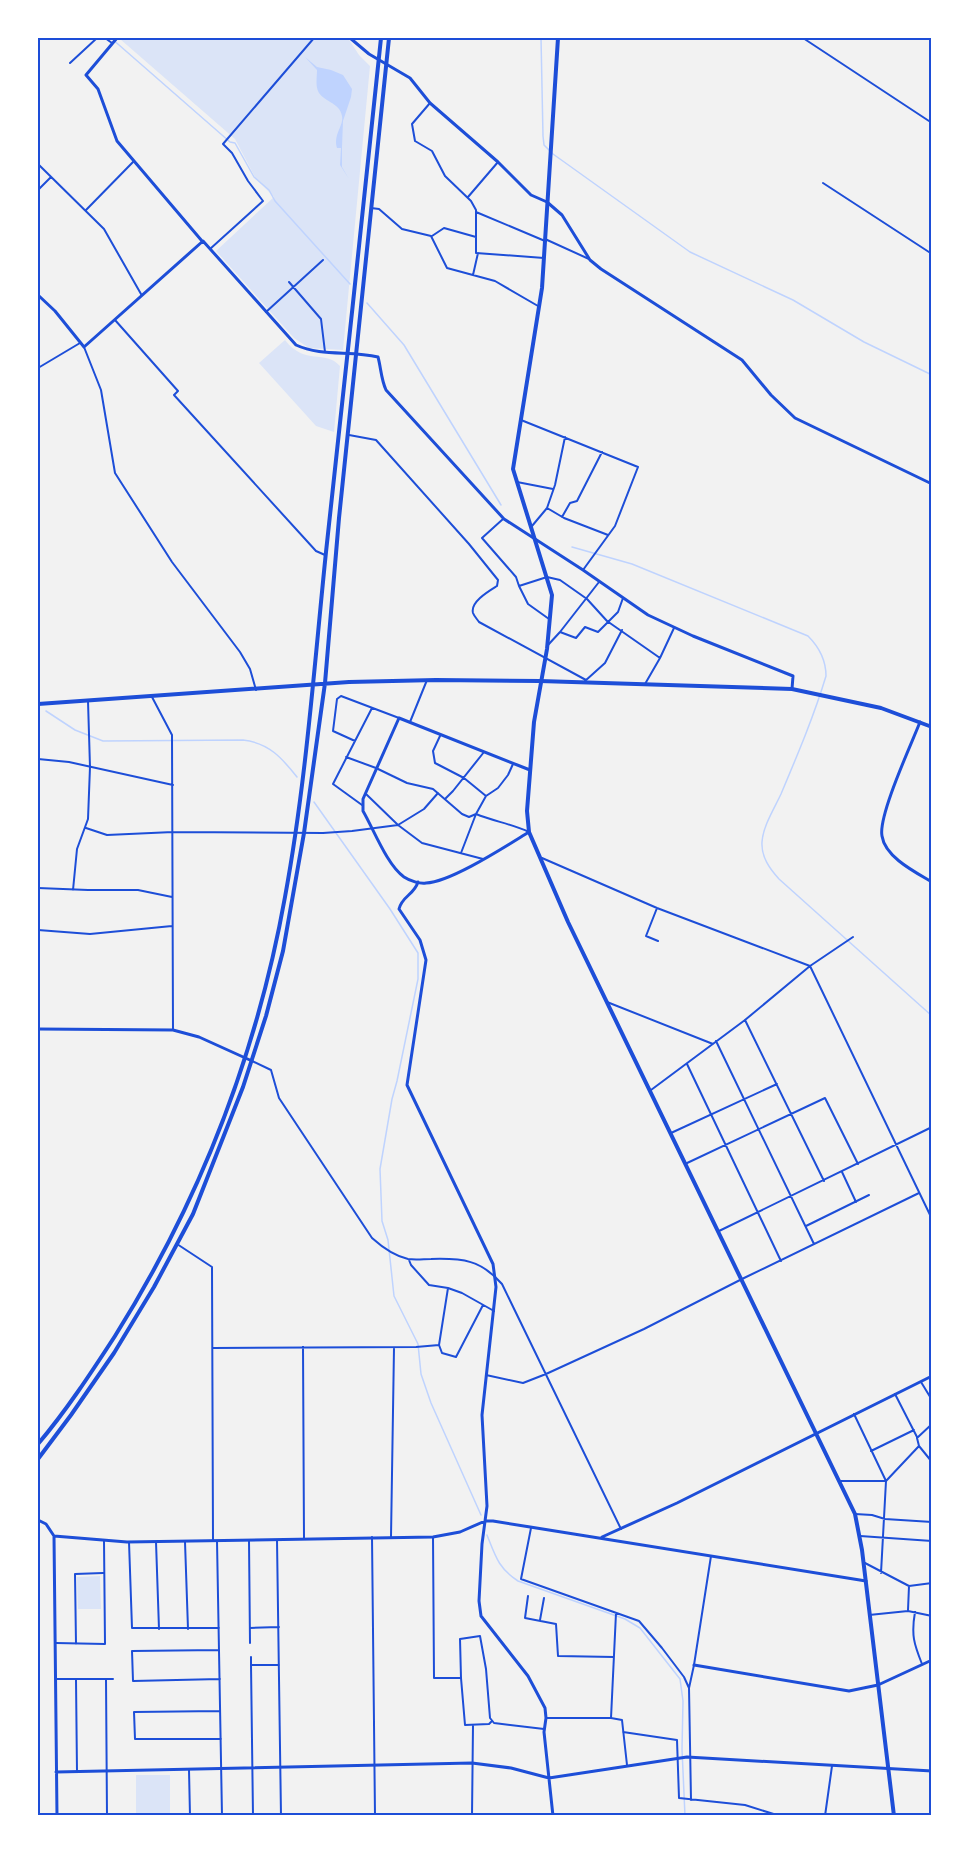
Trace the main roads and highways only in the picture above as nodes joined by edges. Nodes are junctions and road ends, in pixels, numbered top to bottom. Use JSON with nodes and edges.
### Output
{"nodes":[{"id":1,"x":381,"y":38,"type":"edge"},
{"id":2,"x":389,"y":38,"type":"edge"},
{"id":3,"x":558,"y":38,"type":"edge"},
{"id":4,"x":540,"y":681,"type":"junction"},
{"id":5,"x":325,"y":683,"type":"junction"},
{"id":6,"x":314,"y":684,"type":"junction"},
{"id":7,"x":38,"y":704,"type":"edge"},
{"id":8,"x":932,"y":727,"type":"edge"},
{"id":9,"x":38,"y":1444,"type":"edge"},
{"id":10,"x":38,"y":1459,"type":"edge"},
{"id":11,"x":894,"y":1815,"type":"edge"}],
"edges":[{"from":1,"to":6,"type":"main road"},
{"from":2,"to":5,"type":"main road"},
{"from":3,"to":4,"type":"main road"},
{"from":4,"to":5,"type":"main road"},
{"from":4,"to":8,"type":"main road"},
{"from":4,"to":11,"type":"main road"},
{"from":5,"to":6,"type":"main road"},
{"from":5,"to":10,"type":"main road"},
{"from":6,"to":7,"type":"main road"},
{"from":6,"to":9,"type":"main road"}]}
